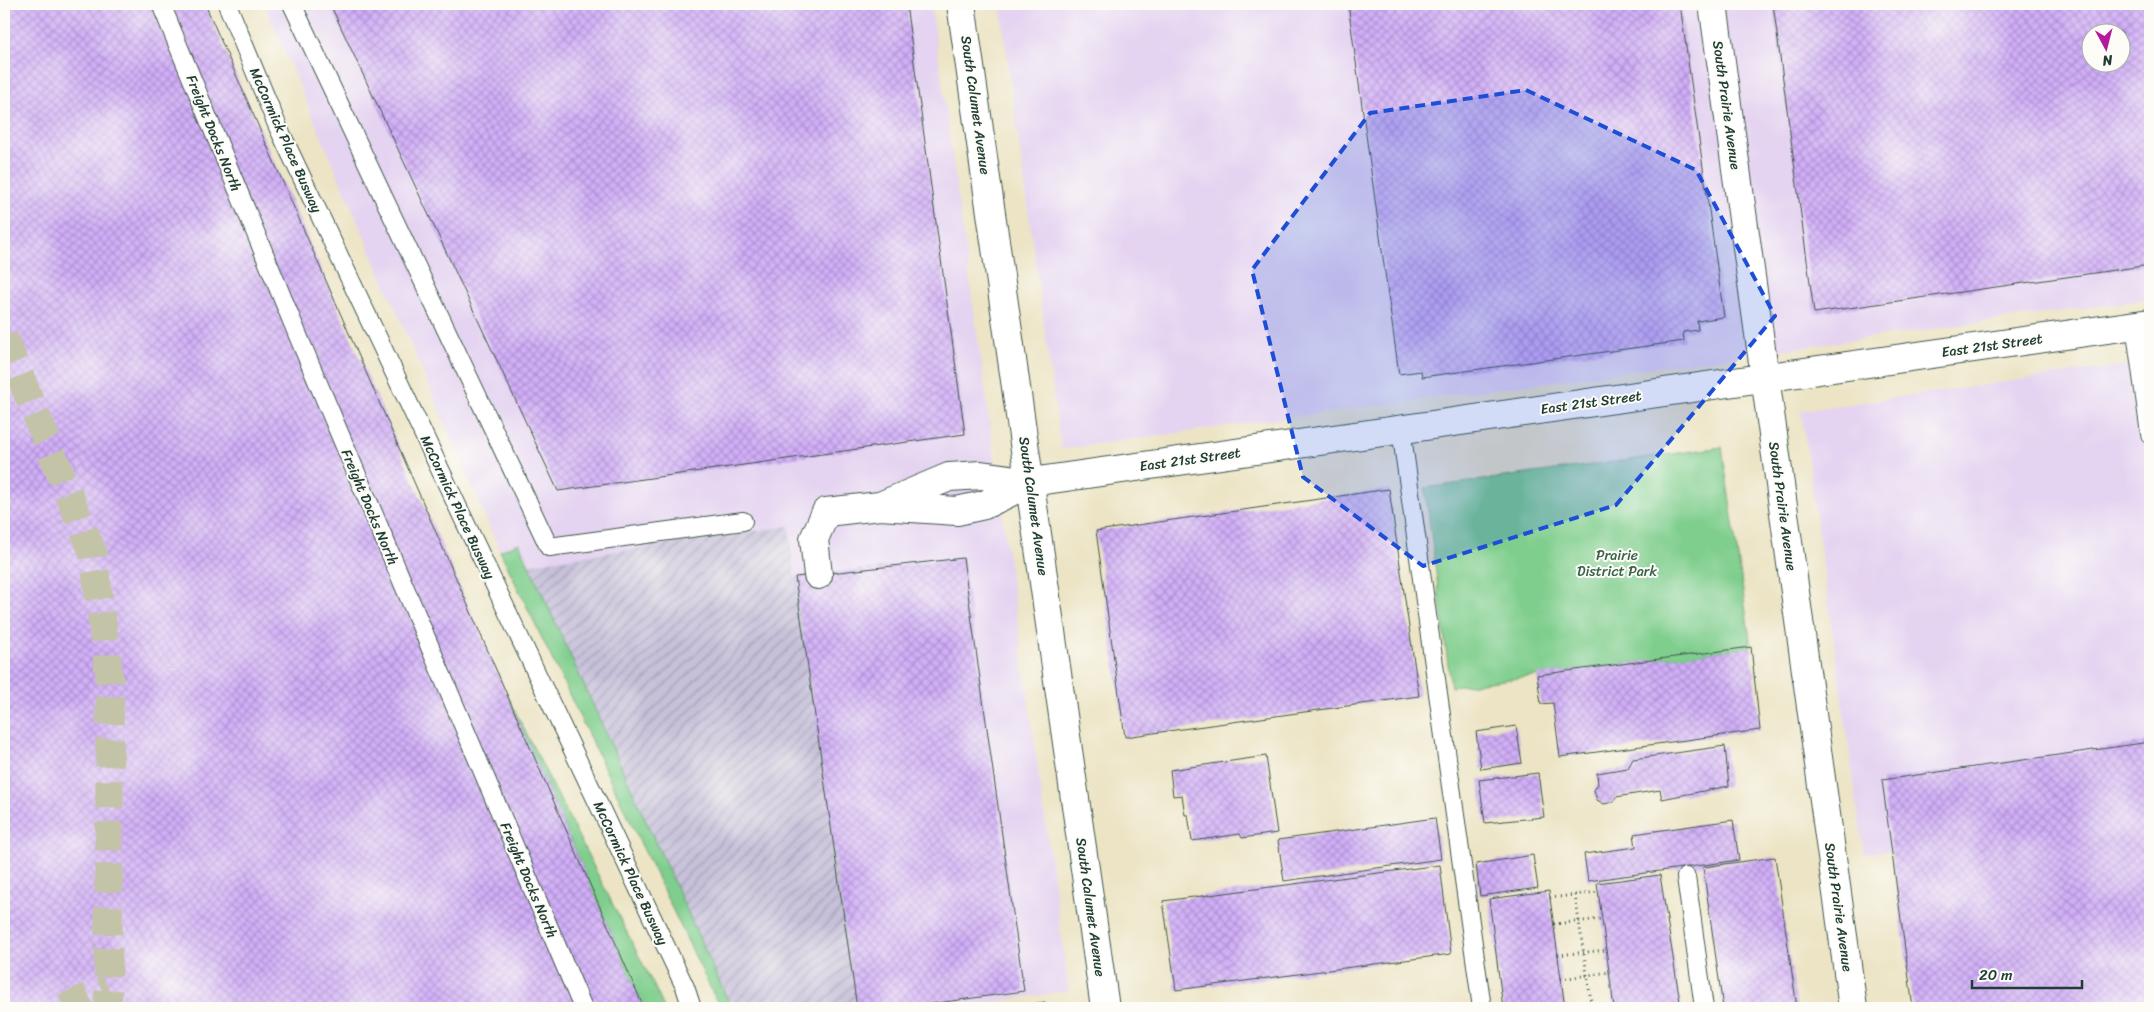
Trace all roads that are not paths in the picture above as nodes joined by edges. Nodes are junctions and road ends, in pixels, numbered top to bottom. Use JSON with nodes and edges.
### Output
{"nodes":[{"id":1,"x":161,"y":4,"type":"edge"},
{"id":2,"x":227,"y":4,"type":"edge"},
{"id":3,"x":292,"y":4,"type":"edge"},
{"id":4,"x":961,"y":4,"type":"edge"},
{"id":5,"x":1714,"y":4,"type":"edge"},
{"id":6,"x":2142,"y":324,"type":"edge"},
{"id":7,"x":1765,"y":378,"type":"junction"},
{"id":8,"x":1401,"y":429,"type":"junction"},
{"id":9,"x":2150,"y":434,"type":"edge"},
{"id":10,"x":1031,"y":482,"type":"junction"},
{"id":11,"x":743,"y":521,"type":"dead end"},
{"id":12,"x":818,"y":575,"type":"dead end"},
{"id":13,"x":1686,"y":877,"type":"dead end"},
{"id":14,"x":583,"y":1008,"type":"edge"},
{"id":15,"x":692,"y":1008,"type":"edge"},
{"id":16,"x":1105,"y":1008,"type":"edge"},
{"id":17,"x":1482,"y":1008,"type":"edge"},
{"id":18,"x":1704,"y":1008,"type":"edge"},
{"id":19,"x":1853,"y":1008,"type":"edge"}],
"edges":[{"from":1,"to":14,"type":"lane","name":"Freight Docks North"},
{"from":2,"to":15,"type":"lane","name":"McCormick Place Busway"},
{"from":3,"to":11,"type":"lane"},
{"from":4,"to":10,"type":"street","name":"South Calumet Avenue"},
{"from":5,"to":7,"type":"street","name":"South Prairie Avenue"},
{"from":6,"to":7,"type":"street","name":"East 21st Street"},
{"from":6,"to":9,"type":"lane"},
{"from":7,"to":8,"type":"street","name":"East 21st Street"},
{"from":7,"to":19,"type":"street","name":"South Prairie Avenue"},
{"from":8,"to":10,"type":"street","name":"East 21st Street"},
{"from":8,"to":17,"type":"lane"},
{"from":10,"to":12,"type":"street","name":"East 21st Street"},
{"from":10,"to":16,"type":"street","name":"South Calumet Avenue"},
{"from":13,"to":18,"type":"lane"}]}
